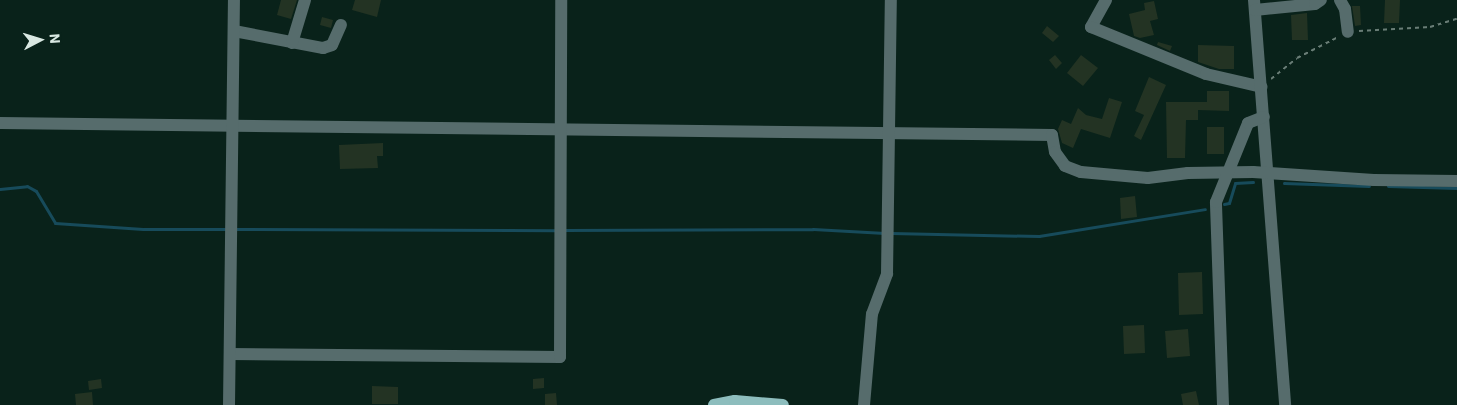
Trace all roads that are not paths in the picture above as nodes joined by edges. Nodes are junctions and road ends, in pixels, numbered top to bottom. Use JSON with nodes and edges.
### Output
{"nodes":[{"id":1,"x":234,"y":0,"type":"edge"},
{"id":2,"x":305,"y":0,"type":"edge"},
{"id":3,"x":561,"y":0,"type":"edge"},
{"id":4,"x":890,"y":0,"type":"edge"},
{"id":5,"x":1106,"y":0,"type":"edge"},
{"id":6,"x":1321,"y":0,"type":"edge"},
{"id":7,"x":1340,"y":0,"type":"edge"},
{"id":8,"x":1255,"y":5,"type":"edge"},
{"id":9,"x":341,"y":25,"type":"dead end"},
{"id":10,"x":234,"y":31,"type":"junction"},
{"id":11,"x":1348,"y":32,"type":"dead end"},
{"id":12,"x":292,"y":43,"type":"junction"},
{"id":13,"x":1262,"y":87,"type":"junction"},
{"id":14,"x":1264,"y":117,"type":"junction"},
{"id":15,"x":0,"y":123,"type":"edge"},
{"id":16,"x":233,"y":125,"type":"junction"},
{"id":17,"x":562,"y":129,"type":"junction"},
{"id":18,"x":889,"y":132,"type":"junction"},
{"id":19,"x":1227,"y":172,"type":"junction"},
{"id":20,"x":1268,"y":174,"type":"junction"},
{"id":21,"x":1457,"y":182,"type":"edge"},
{"id":22,"x":230,"y":354,"type":"junction"},
{"id":23,"x":229,"y":405,"type":"edge"},
{"id":24,"x":714,"y":405,"type":"edge"},
{"id":25,"x":783,"y":405,"type":"edge"},
{"id":26,"x":864,"y":405,"type":"edge"},
{"id":27,"x":1223,"y":405,"type":"edge"},
{"id":28,"x":1285,"y":405,"type":"edge"}],
"edges":[{"from":1,"to":10,"type":"street"},
{"from":2,"to":12,"type":"street"},
{"from":3,"to":17,"type":"street"},
{"from":4,"to":18,"type":"street"},
{"from":5,"to":13,"type":"street"},
{"from":6,"to":8,"type":"street"},
{"from":7,"to":11,"type":"street"},
{"from":8,"to":13,"type":"street"},
{"from":9,"to":12,"type":"street"},
{"from":10,"to":12,"type":"street"},
{"from":10,"to":16,"type":"street"},
{"from":13,"to":14,"type":"street"},
{"from":14,"to":19,"type":"street"},
{"from":14,"to":20,"type":"street"},
{"from":15,"to":16,"type":"street"},
{"from":16,"to":17,"type":"street"},
{"from":16,"to":22,"type":"street"},
{"from":17,"to":18,"type":"street"},
{"from":17,"to":22,"type":"street"},
{"from":18,"to":19,"type":"street"},
{"from":18,"to":26,"type":"street"},
{"from":19,"to":20,"type":"street"},
{"from":19,"to":27,"type":"street"},
{"from":20,"to":21,"type":"street"},
{"from":20,"to":28,"type":"street"},
{"from":22,"to":23,"type":"street"},
{"from":24,"to":25,"type":"main road"}]}
